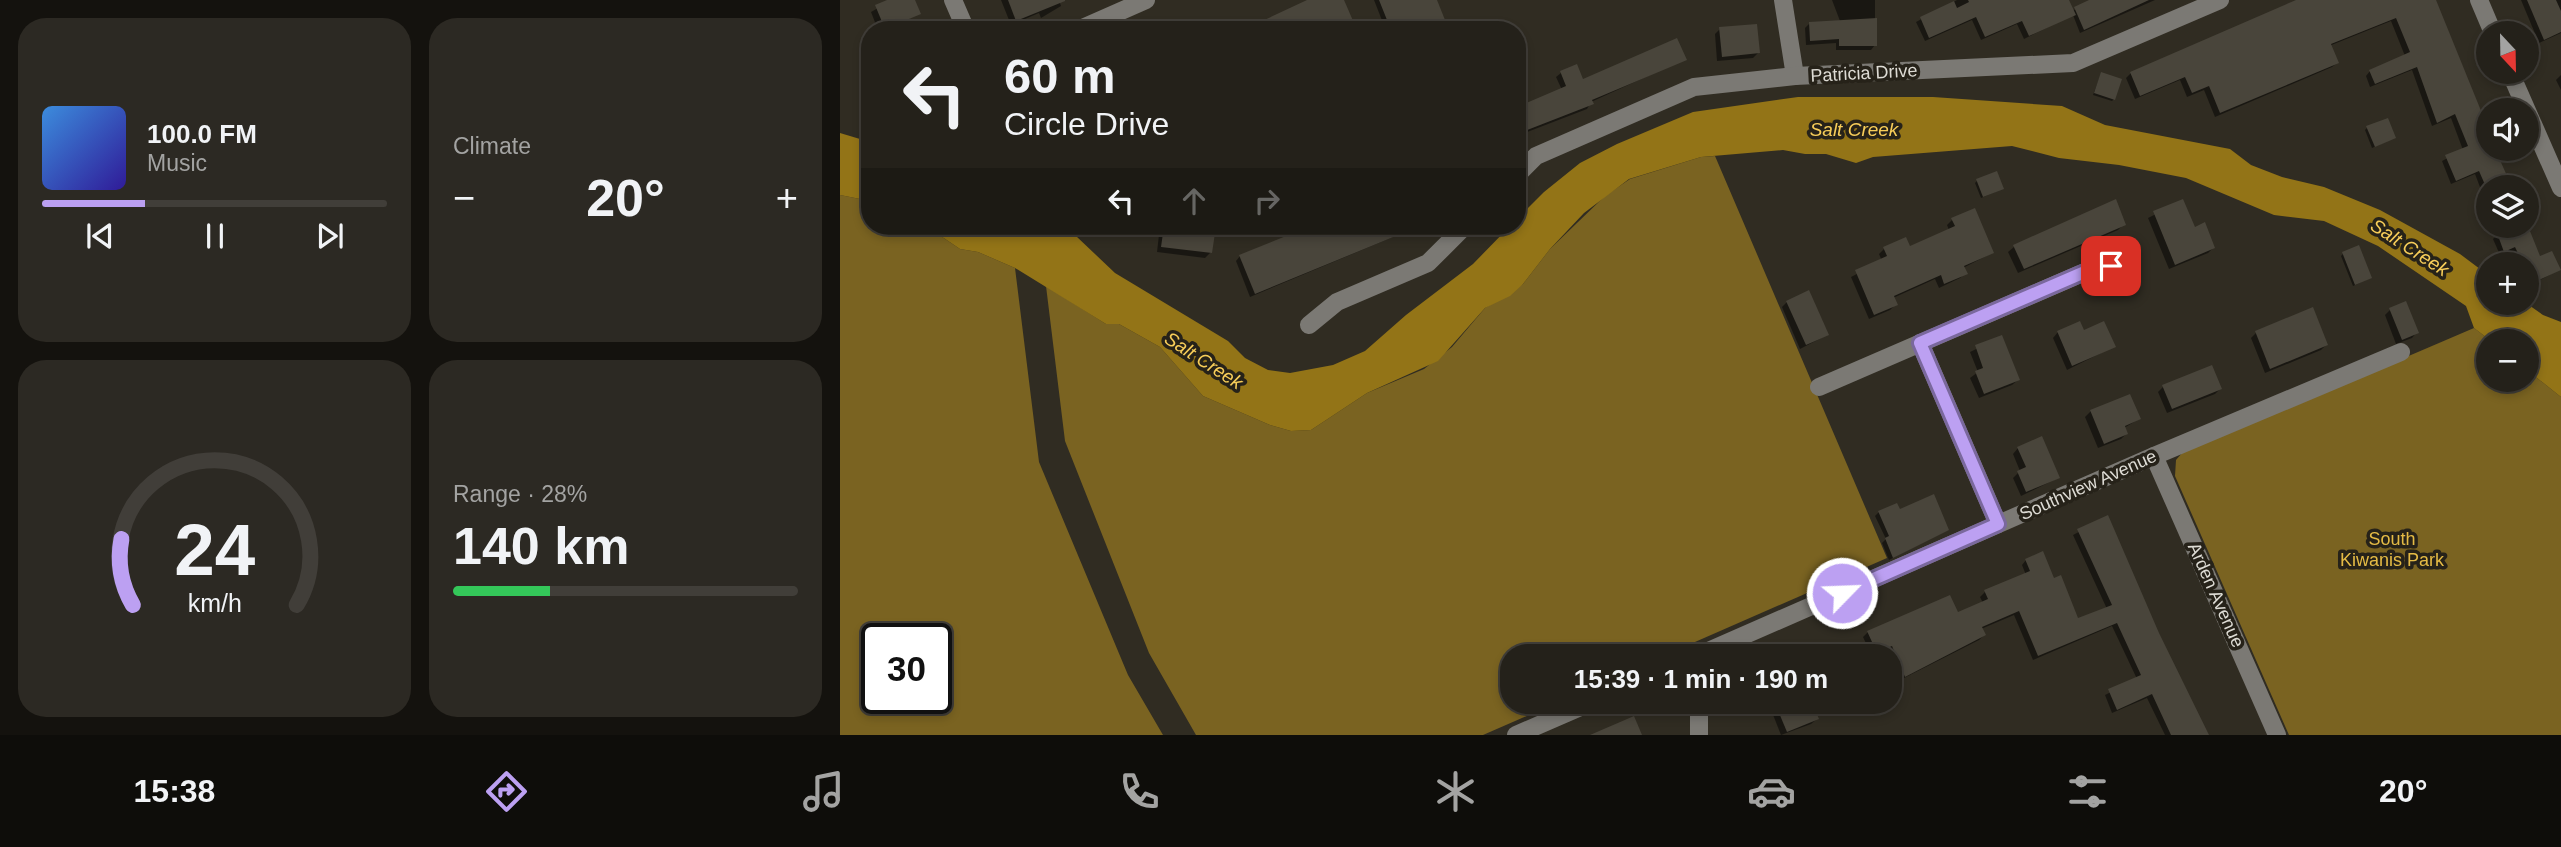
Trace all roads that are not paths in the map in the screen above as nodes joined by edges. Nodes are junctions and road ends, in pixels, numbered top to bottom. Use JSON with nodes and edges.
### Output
{"nodes":[{"id":1,"x":953,"y":0,"type":"edge"},
{"id":2,"x":1146,"y":0,"type":"edge"},
{"id":3,"x":1783,"y":0,"type":"edge"},
{"id":4,"x":2220,"y":0,"type":"edge"},
{"id":5,"x":2479,"y":0,"type":"edge"},
{"id":6,"x":962,"y":21,"type":"edge"},
{"id":7,"x":1098,"y":21,"type":"edge"},
{"id":8,"x":2488,"y":21,"type":"edge"},
{"id":9,"x":1795,"y":76,"type":"junction"},
{"id":10,"x":2515,"y":84,"type":"edge"},
{"id":11,"x":1526,"y":166,"type":"edge"},
{"id":12,"x":2561,"y":188,"type":"edge"},
{"id":13,"x":1456,"y":235,"type":"edge"},
{"id":14,"x":2128,"y":272,"type":"dead end"},
{"id":15,"x":1309,"y":325,"type":"dead end"},
{"id":16,"x":1920,"y":343,"type":"junction"},
{"id":17,"x":2401,"y":352,"type":"dead end"},
{"id":18,"x":1819,"y":387,"type":"dead end"},
{"id":19,"x":2154,"y":456,"type":"junction"},
{"id":20,"x":1998,"y":524,"type":"junction"},
{"id":21,"x":1725,"y":644,"type":"edge"},
{"id":22,"x":1564,"y":714,"type":"edge"},
{"id":23,"x":1699,"y":714,"type":"edge"},
{"id":24,"x":1516,"y":735,"type":"edge"},
{"id":25,"x":1699,"y":735,"type":"edge"},
{"id":26,"x":2277,"y":735,"type":"edge"}],
"edges":[{"from":1,"to":6,"type":"street"},
{"from":2,"to":7,"type":"street"},
{"from":3,"to":9,"type":"street"},
{"from":4,"to":9,"type":"street","name":"Patricia Drive"},
{"from":5,"to":8,"type":"street"},
{"from":9,"to":11,"type":"street","name":"Patricia Drive"},
{"from":10,"to":12,"type":"street"},
{"from":13,"to":15,"type":"street"},
{"from":14,"to":16,"type":"street"},
{"from":16,"to":18,"type":"street"},
{"from":16,"to":20,"type":"street"},
{"from":17,"to":19,"type":"street","name":"Southview Avenue"},
{"from":19,"to":20,"type":"street","name":"Southview Avenue"},
{"from":19,"to":26,"type":"street","name":"Arden Avenue"},
{"from":20,"to":21,"type":"street","name":"Southview Avenue"},
{"from":22,"to":24,"type":"street"},
{"from":23,"to":25,"type":"street"}]}
